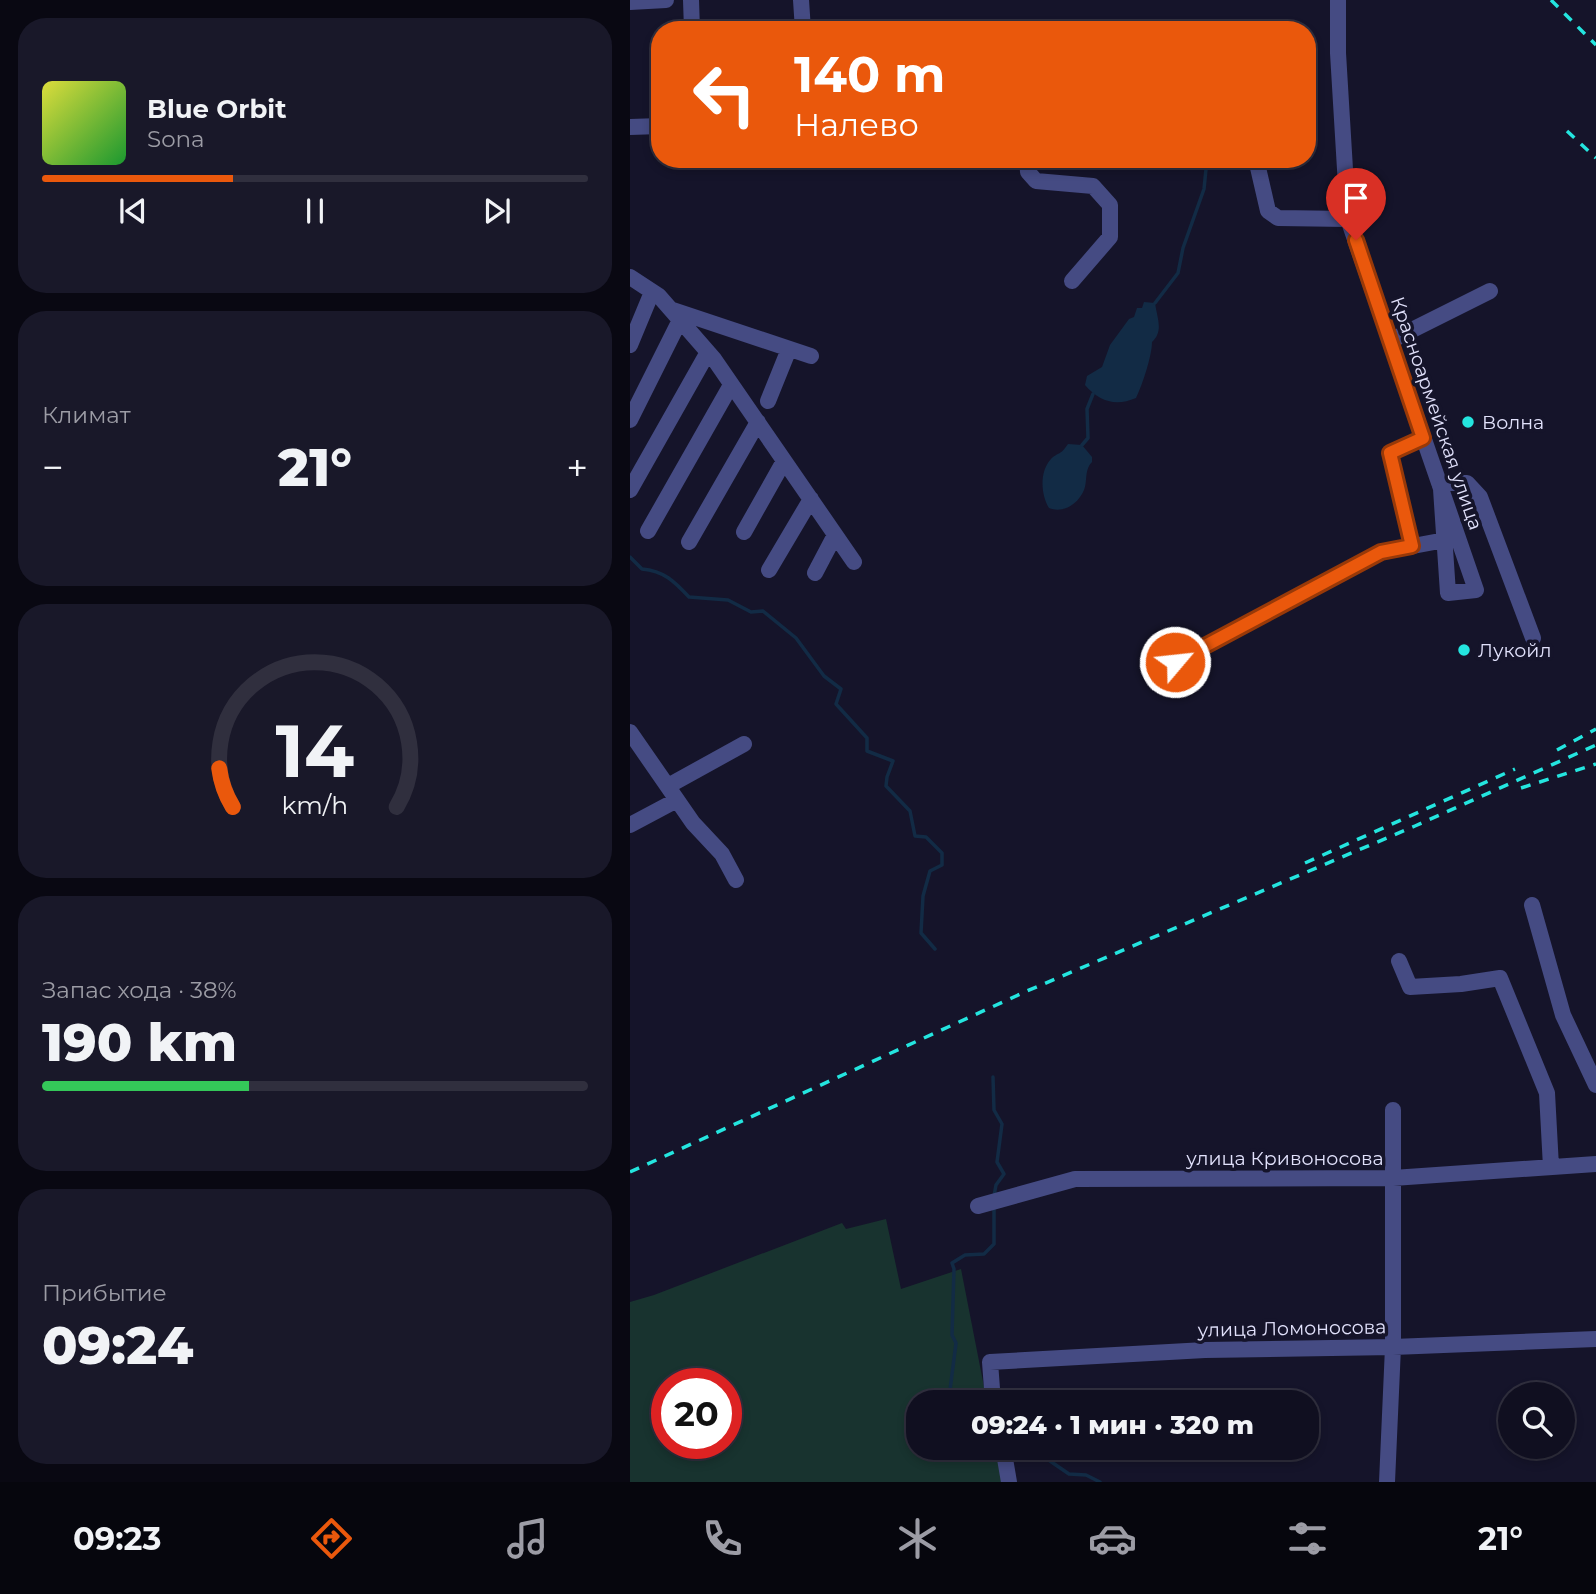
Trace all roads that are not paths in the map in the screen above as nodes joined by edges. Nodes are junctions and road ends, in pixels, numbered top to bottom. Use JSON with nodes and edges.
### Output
{"nodes":[{"id":1,"x":666,"y":0,"type":"edge"},
{"id":2,"x":691,"y":0,"type":"edge"},
{"id":3,"x":802,"y":0,"type":"edge"},
{"id":4,"x":1338,"y":0,"type":"edge"},
{"id":5,"x":630,"y":2,"type":"edge"},
{"id":6,"x":692,"y":21,"type":"edge"},
{"id":7,"x":803,"y":21,"type":"edge"},
{"id":8,"x":651,"y":126,"type":"edge"},
{"id":9,"x":630,"y":127,"type":"edge"},
{"id":10,"x":1028,"y":168,"type":"edge"},
{"id":11,"x":1258,"y":168,"type":"edge"},
{"id":12,"x":1348,"y":219,"type":"junction"},
{"id":13,"x":630,"y":277,"type":"edge"},
{"id":14,"x":1072,"y":281,"type":"dead end"},
{"id":15,"x":1490,"y":291,"type":"dead end"},
{"id":16,"x":652,"y":292,"type":"junction"},
{"id":17,"x":675,"y":315,"type":"junction"},
{"id":18,"x":1390,"y":341,"type":"junction"},
{"id":19,"x":630,"y":345,"type":"edge"},
{"id":20,"x":789,"y":349,"type":"junction"},
{"id":21,"x":708,"y":352,"type":"junction"},
{"id":22,"x":811,"y":356,"type":"dead end"},
{"id":23,"x":731,"y":385,"type":"junction"},
{"id":24,"x":768,"y":401,"type":"dead end"},
{"id":25,"x":630,"y":420,"type":"edge"},
{"id":26,"x":758,"y":422,"type":"junction"},
{"id":27,"x":1423,"y":438,"type":"junction"},
{"id":28,"x":785,"y":461,"type":"junction"},
{"id":29,"x":1440,"y":486,"type":"junction"},
{"id":30,"x":630,"y":489,"type":"edge"},
{"id":31,"x":811,"y":499,"type":"junction"},
{"id":32,"x":648,"y":531,"type":"dead end"},
{"id":33,"x":744,"y":532,"type":"dead end"},
{"id":34,"x":835,"y":535,"type":"junction"},
{"id":35,"x":1445,"y":540,"type":"junction"},
{"id":36,"x":690,"y":542,"type":"dead end"},
{"id":37,"x":1412,"y":546,"type":"junction"},
{"id":38,"x":854,"y":562,"type":"dead end"},
{"id":39,"x":769,"y":570,"type":"dead end"},
{"id":40,"x":815,"y":573,"type":"dead end"},
{"id":41,"x":1533,"y":638,"type":"dead end"},
{"id":42,"x":1175,"y":662,"type":"dead end"},
{"id":43,"x":630,"y":732,"type":"edge"},
{"id":44,"x":744,"y":744,"type":"dead end"},
{"id":45,"x":668,"y":786,"type":"junction"},
{"id":46,"x":677,"y":800,"type":"junction"},
{"id":47,"x":630,"y":825,"type":"edge"},
{"id":48,"x":736,"y":880,"type":"dead end"},
{"id":49,"x":1532,"y":905,"type":"dead end"},
{"id":50,"x":1399,"y":961,"type":"dead end"},
{"id":51,"x":1596,"y":1085,"type":"edge"},
{"id":52,"x":1393,"y":1110,"type":"dead end"},
{"id":53,"x":1596,"y":1164,"type":"edge"},
{"id":54,"x":1551,"y":1167,"type":"junction"},
{"id":55,"x":1393,"y":1178,"type":"junction"},
{"id":56,"x":978,"y":1206,"type":"dead end"},
{"id":57,"x":1596,"y":1339,"type":"edge"},
{"id":58,"x":1393,"y":1347,"type":"junction"},
{"id":59,"x":992,"y":1390,"type":"edge"},
{"id":60,"x":1005,"y":1460,"type":"edge"},
{"id":61,"x":1009,"y":1482,"type":"edge"},
{"id":62,"x":1387,"y":1482,"type":"edge"}],
"edges":[{"from":1,"to":5,"type":"street"},
{"from":2,"to":6,"type":"street"},
{"from":3,"to":7,"type":"street"},
{"from":4,"to":12,"type":"street","name":"Красноармейская улица"},
{"from":8,"to":9,"type":"street"},
{"from":10,"to":14,"type":"street"},
{"from":11,"to":12,"type":"street"},
{"from":12,"to":18,"type":"street","name":"Красноармейская улица"},
{"from":13,"to":16,"type":"street"},
{"from":15,"to":18,"type":"street"},
{"from":16,"to":17,"type":"street"},
{"from":16,"to":19,"type":"street"},
{"from":17,"to":20,"type":"street"},
{"from":17,"to":21,"type":"street"},
{"from":17,"to":25,"type":"street"},
{"from":18,"to":27,"type":"street","name":"Красноармейская улица"},
{"from":20,"to":22,"type":"street"},
{"from":20,"to":24,"type":"street"},
{"from":21,"to":23,"type":"street"},
{"from":21,"to":30,"type":"street"},
{"from":23,"to":26,"type":"street"},
{"from":23,"to":32,"type":"street"},
{"from":26,"to":28,"type":"street"},
{"from":26,"to":36,"type":"street"},
{"from":27,"to":29,"type":"street","name":"Красноармейская улица"},
{"from":27,"to":37,"type":"street"},
{"from":28,"to":31,"type":"street"},
{"from":28,"to":33,"type":"street"},
{"from":29,"to":35,"type":"street"},
{"from":29,"to":35,"type":"street","name":"Красноармейская улица"},
{"from":29,"to":41,"type":"street"},
{"from":31,"to":34,"type":"street"},
{"from":31,"to":39,"type":"street"},
{"from":34,"to":38,"type":"street"},
{"from":34,"to":40,"type":"street"},
{"from":35,"to":37,"type":"street"},
{"from":37,"to":42,"type":"street"},
{"from":43,"to":45,"type":"street"},
{"from":44,"to":45,"type":"street"},
{"from":45,"to":46,"type":"street"},
{"from":46,"to":47,"type":"street"},
{"from":46,"to":48,"type":"street"},
{"from":49,"to":51,"type":"street"},
{"from":50,"to":54,"type":"street"},
{"from":52,"to":55,"type":"street"},
{"from":53,"to":54,"type":"street","name":"улица Кривоносова"},
{"from":54,"to":55,"type":"street","name":"улица Кривоносова"},
{"from":55,"to":56,"type":"street","name":"улица Кривоносова"},
{"from":55,"to":58,"type":"street"},
{"from":57,"to":58,"type":"street","name":"улица Ломоносова"},
{"from":58,"to":59,"type":"street","name":"улица Ломоносова"},
{"from":58,"to":62,"type":"street"},
{"from":60,"to":61,"type":"street"}]}
